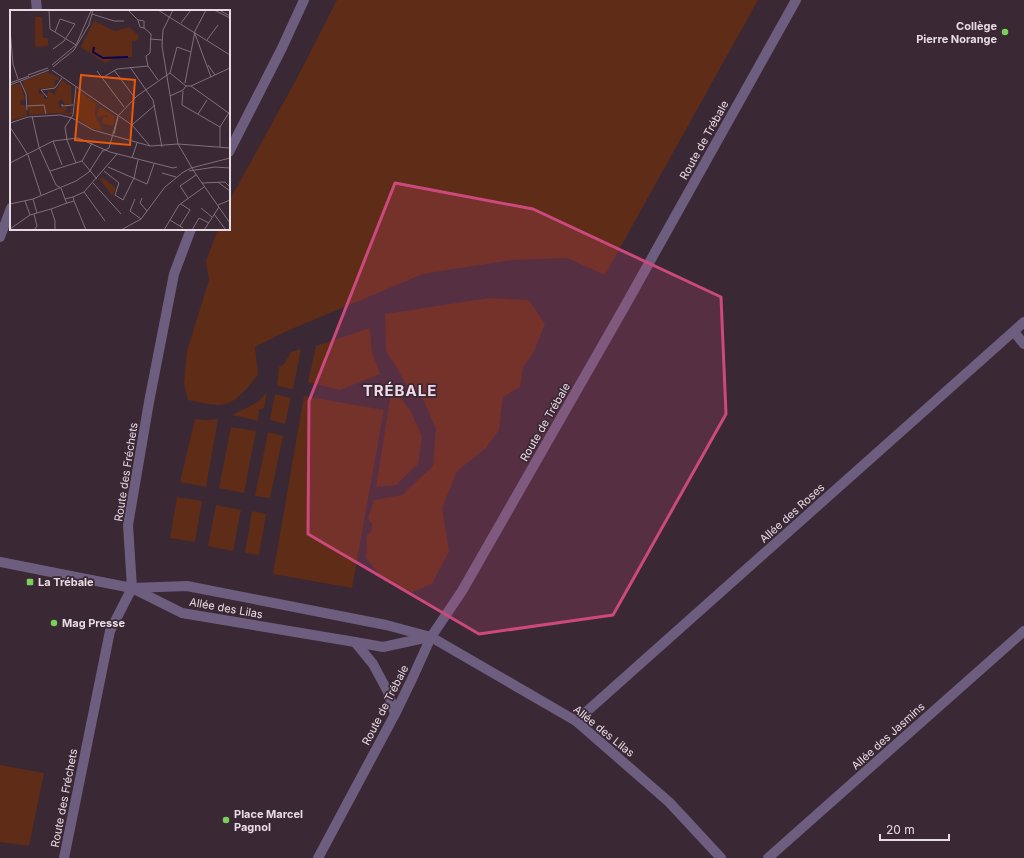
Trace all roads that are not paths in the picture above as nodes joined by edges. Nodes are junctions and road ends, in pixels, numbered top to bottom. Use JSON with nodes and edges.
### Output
{"nodes":[{"id":1,"x":36,"y":0,"type":"edge"},
{"id":2,"x":304,"y":0,"type":"edge"},
{"id":3,"x":796,"y":0,"type":"edge"},
{"id":4,"x":37,"y":10,"type":"edge"},
{"id":5,"x":230,"y":150,"type":"edge"},
{"id":6,"x":10,"y":211,"type":"edge"},
{"id":7,"x":191,"y":230,"type":"edge"},
{"id":8,"x":0,"y":237,"type":"edge"},
{"id":9,"x":1024,"y":322,"type":"edge"},
{"id":10,"x":1014,"y":332,"type":"junction"},
{"id":11,"x":1024,"y":344,"type":"edge"},
{"id":12,"x":0,"y":562,"type":"edge"},
{"id":13,"x":132,"y":588,"type":"junction"},
{"id":14,"x":1024,"y":631,"type":"edge"},
{"id":15,"x":431,"y":637,"type":"junction"},
{"id":16,"x":355,"y":642,"type":"junction"},
{"id":17,"x":395,"y":714,"type":"junction"},
{"id":18,"x":576,"y":721,"type":"junction"},
{"id":19,"x":64,"y":858,"type":"edge"},
{"id":20,"x":318,"y":858,"type":"edge"},
{"id":21,"x":721,"y":858,"type":"edge"},
{"id":22,"x":768,"y":858,"type":"edge"}],
"edges":[{"from":1,"to":4,"type":"street"},
{"from":2,"to":5,"type":"street"},
{"from":3,"to":15,"type":"street","name":"Route de Trébale"},
{"from":6,"to":8,"type":"street"},
{"from":7,"to":13,"type":"street","name":"Route des Fréchets"},
{"from":9,"to":10,"type":"street","name":"Allée des Roses"},
{"from":10,"to":11,"type":"street"},
{"from":10,"to":18,"type":"street","name":"Allée des Roses"},
{"from":12,"to":13,"type":"street"},
{"from":13,"to":15,"type":"street","name":"Allée des Lilas"},
{"from":13,"to":16,"type":"street","name":"Allée des Lilas"},
{"from":13,"to":19,"type":"street","name":"Route des Fréchets"},
{"from":14,"to":22,"type":"street","name":"Allée des Jasmins"},
{"from":15,"to":16,"type":"street","name":"Allée des Lilas"},
{"from":15,"to":17,"type":"street","name":"Route de Trébale"},
{"from":15,"to":18,"type":"street","name":"Allée des Lilas"},
{"from":16,"to":17,"type":"street"},
{"from":17,"to":20,"type":"street","name":"Route de Trébale"},
{"from":18,"to":21,"type":"street","name":"Allée des Lilas"}]}
